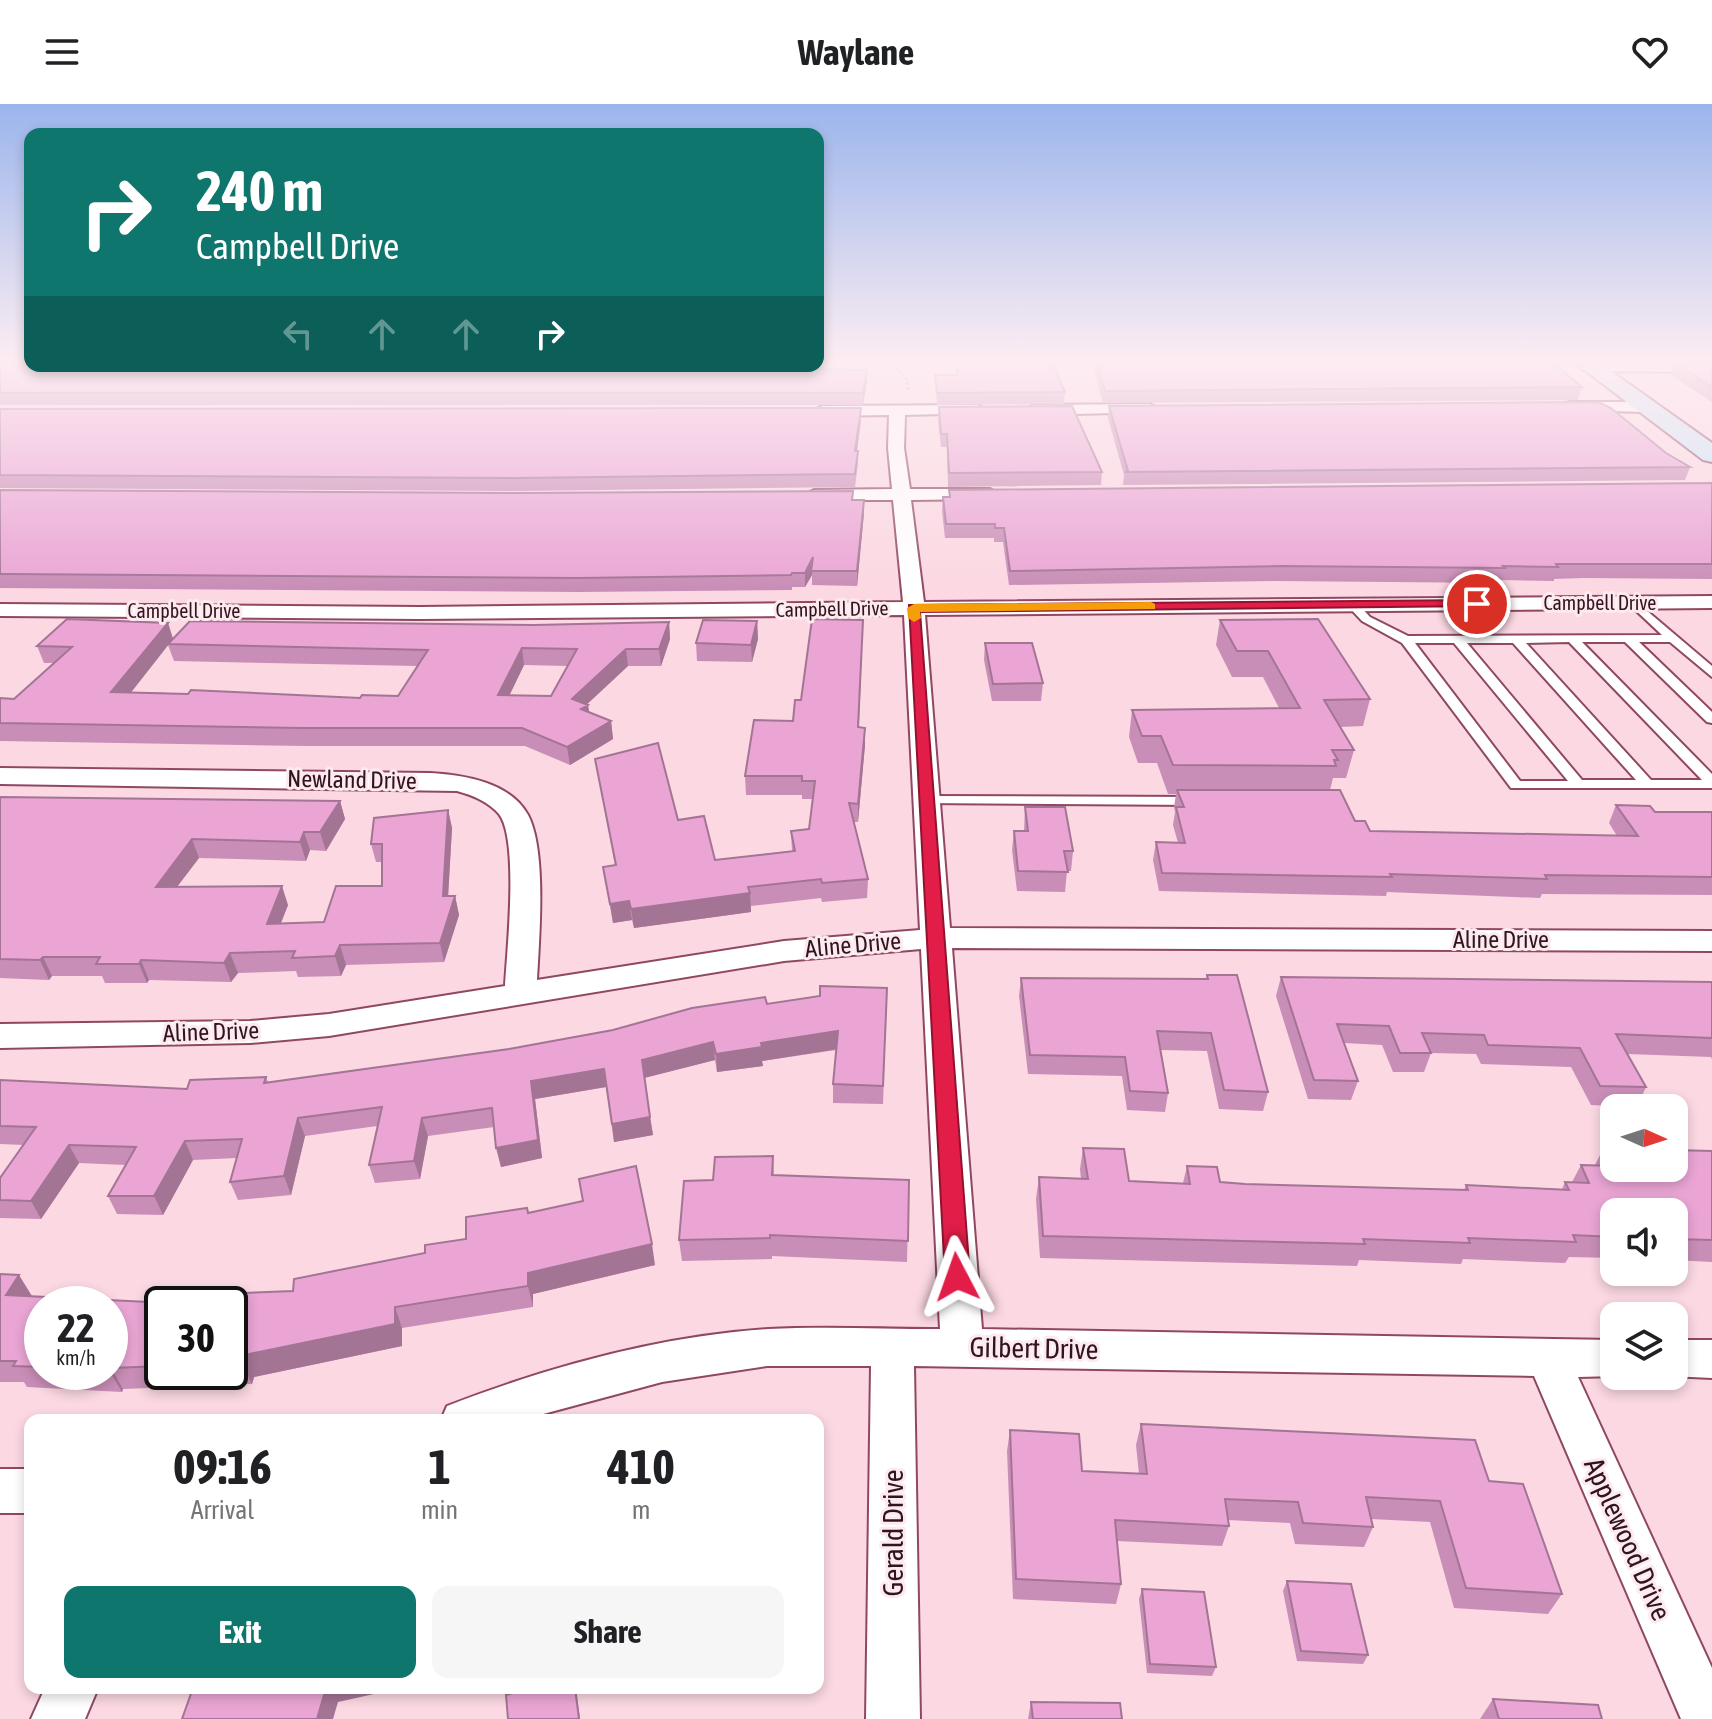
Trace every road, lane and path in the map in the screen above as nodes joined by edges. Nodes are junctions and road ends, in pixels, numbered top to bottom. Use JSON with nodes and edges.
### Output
{"nodes":[{"id":1,"x":903,"y":437,"type":"edge"},
{"id":2,"x":1687,"y":437,"type":"edge"},
{"id":3,"x":1712,"y":455,"type":"edge"},
{"id":4,"x":791,"y":494,"type":"edge"},
{"id":5,"x":1011,"y":494,"type":"edge"},
{"id":6,"x":900,"y":495,"type":"junction"},
{"id":7,"x":1633,"y":602,"type":"junction"},
{"id":8,"x":1712,"y":602,"type":"edge"},
{"id":9,"x":1353,"y":605,"type":"junction"},
{"id":10,"x":914,"y":608,"type":"junction"},
{"id":11,"x":0,"y":610,"type":"edge"},
{"id":12,"x":1571,"y":638,"type":"junction"},
{"id":13,"x":1628,"y":638,"type":"junction"},
{"id":14,"x":1672,"y":638,"type":"junction"},
{"id":15,"x":1457,"y":639,"type":"junction"},
{"id":16,"x":1516,"y":639,"type":"junction"},
{"id":17,"x":1406,"y":640,"type":"junction"},
{"id":18,"x":1712,"y":673,"type":"edge"},
{"id":19,"x":1712,"y":719,"type":"edge"},
{"id":20,"x":0,"y":776,"type":"edge"},
{"id":21,"x":1712,"y":783,"type":"edge"},
{"id":22,"x":1578,"y":784,"type":"junction"},
{"id":23,"x":1647,"y":784,"type":"junction"},
{"id":24,"x":926,"y":800,"type":"junction"},
{"id":25,"x":1210,"y":801,"type":"edge"},
{"id":26,"x":935,"y":938,"type":"junction"},
{"id":27,"x":1712,"y":941,"type":"edge"},
{"id":28,"x":521,"y":993,"type":"junction"},
{"id":29,"x":0,"y":1036,"type":"edge"},
{"id":30,"x":892,"y":1347,"type":"junction"},
{"id":31,"x":962,"y":1347,"type":"junction"},
{"id":32,"x":1548,"y":1359,"type":"junction"},
{"id":33,"x":1600,"y":1359,"type":"edge"},
{"id":34,"x":1688,"y":1359,"type":"edge"},
{"id":35,"x":1712,"y":1359,"type":"edge"},
{"id":36,"x":481,"y":1414,"type":"edge"},
{"id":37,"x":0,"y":1491,"type":"edge"},
{"id":38,"x":24,"y":1491,"type":"edge"},
{"id":39,"x":69,"y":1694,"type":"edge"},
{"id":40,"x":58,"y":1719,"type":"edge"},
{"id":41,"x":893,"y":1719,"type":"edge"},
{"id":42,"x":1708,"y":1719,"type":"edge"}],
"edges":[{"from":1,"to":6,"type":"street"},
{"from":2,"to":3,"type":"main road"},
{"from":4,"to":6,"type":"street"},
{"from":5,"to":6,"type":"street"},
{"from":6,"to":10,"type":"street"},
{"from":7,"to":8,"type":"street","name":"Campbell Drive"},
{"from":7,"to":9,"type":"street","name":"Campbell Drive"},
{"from":7,"to":14,"type":"lane"},
{"from":9,"to":10,"type":"street","name":"Campbell Drive"},
{"from":9,"to":17,"type":"lane"},
{"from":10,"to":11,"type":"street","name":"Campbell Drive"},
{"from":10,"to":24,"type":"street"},
{"from":12,"to":13,"type":"lane"},
{"from":12,"to":16,"type":"lane"},
{"from":12,"to":21,"type":"lane"},
{"from":13,"to":14,"type":"lane"},
{"from":13,"to":19,"type":"lane"},
{"from":14,"to":18,"type":"lane"},
{"from":15,"to":16,"type":"lane"},
{"from":15,"to":17,"type":"lane"},
{"from":15,"to":22,"type":"lane"},
{"from":16,"to":23,"type":"lane"},
{"from":17,"to":22,"type":"lane"},
{"from":20,"to":28,"type":"street","name":"Newland Drive"},
{"from":21,"to":23,"type":"lane"},
{"from":22,"to":23,"type":"lane"},
{"from":24,"to":25,"type":"lane"},
{"from":24,"to":26,"type":"street"},
{"from":26,"to":27,"type":"street","name":"Aline Drive"},
{"from":26,"to":28,"type":"street","name":"Aline Drive"},
{"from":26,"to":31,"type":"street"},
{"from":28,"to":29,"type":"street","name":"Aline Drive"},
{"from":30,"to":31,"type":"street","name":"Gilbert Drive"},
{"from":30,"to":36,"type":"street","name":"Gilbert Drive"},
{"from":30,"to":41,"type":"street","name":"Gerald Drive"},
{"from":31,"to":32,"type":"street","name":"Gilbert Drive"},
{"from":32,"to":33,"type":"street","name":"Gilbert Drive"},
{"from":32,"to":42,"type":"street","name":"Applewood Drive"},
{"from":34,"to":35,"type":"street"},
{"from":37,"to":38,"type":"street"},
{"from":39,"to":40,"type":"street"}]}
